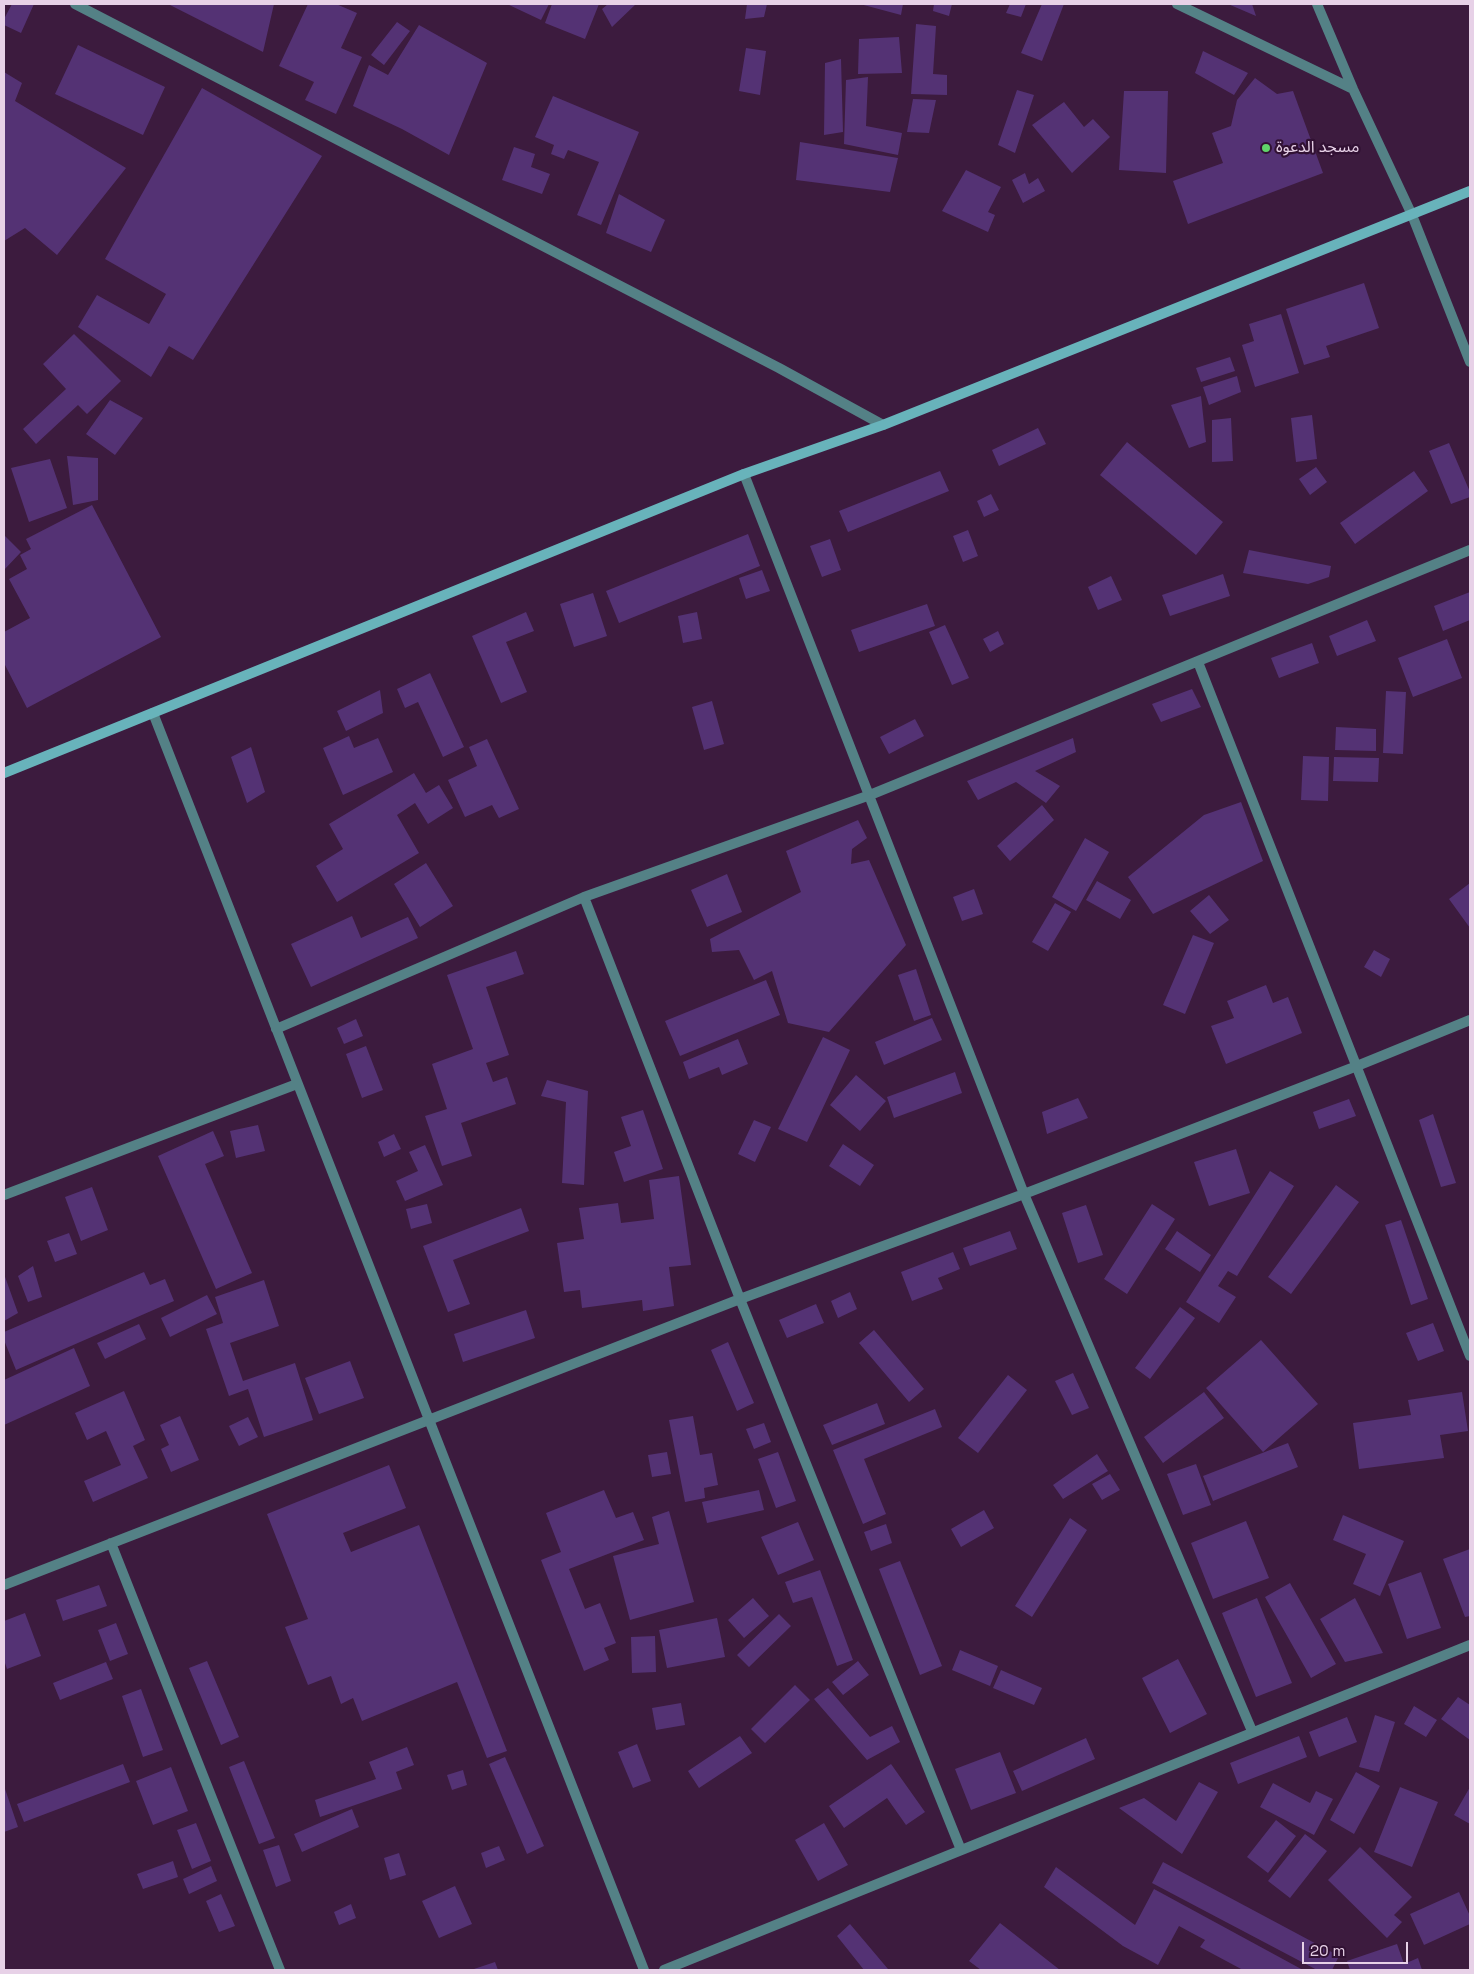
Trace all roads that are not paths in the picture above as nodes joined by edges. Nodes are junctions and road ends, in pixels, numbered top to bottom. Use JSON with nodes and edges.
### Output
{"nodes":[{"id":1,"x":75,"y":4,"type":"edge"},
{"id":2,"x":1178,"y":4,"type":"edge"},
{"id":3,"x":1317,"y":4,"type":"edge"},
{"id":4,"x":1353,"y":89,"type":"junction"},
{"id":5,"x":1470,"y":191,"type":"edge"},
{"id":6,"x":1412,"y":215,"type":"junction"},
{"id":7,"x":1470,"y":362,"type":"edge"},
{"id":8,"x":883,"y":425,"type":"junction"},
{"id":9,"x":744,"y":474,"type":"junction"},
{"id":10,"x":1470,"y":550,"type":"edge"},
{"id":11,"x":1198,"y":662,"type":"junction"},
{"id":12,"x":153,"y":713,"type":"junction"},
{"id":13,"x":4,"y":773,"type":"edge"},
{"id":14,"x":870,"y":795,"type":"junction"},
{"id":15,"x":584,"y":897,"type":"junction"},
{"id":16,"x":1470,"y":1020,"type":"edge"},
{"id":17,"x":276,"y":1029,"type":"junction"},
{"id":18,"x":1357,"y":1066,"type":"junction"},
{"id":19,"x":297,"y":1084,"type":"junction"},
{"id":20,"x":1024,"y":1194,"type":"junction"},
{"id":21,"x":4,"y":1195,"type":"edge"},
{"id":22,"x":740,"y":1299,"type":"junction"},
{"id":23,"x":1470,"y":1356,"type":"edge"},
{"id":24,"x":429,"y":1420,"type":"junction"},
{"id":25,"x":111,"y":1543,"type":"junction"},
{"id":26,"x":4,"y":1585,"type":"edge"},
{"id":27,"x":1470,"y":1645,"type":"edge"},
{"id":28,"x":1252,"y":1731,"type":"junction"},
{"id":29,"x":961,"y":1850,"type":"junction"},
{"id":30,"x":280,"y":1970,"type":"edge"},
{"id":31,"x":644,"y":1970,"type":"edge"},
{"id":32,"x":664,"y":1970,"type":"edge"}],
"edges":[{"from":1,"to":8,"type":"street"},
{"from":2,"to":4,"type":"street"},
{"from":3,"to":4,"type":"street"},
{"from":4,"to":6,"type":"street"},
{"from":5,"to":6,"type":"street"},
{"from":6,"to":7,"type":"street"},
{"from":6,"to":8,"type":"street"},
{"from":8,"to":9,"type":"street"},
{"from":9,"to":12,"type":"street"},
{"from":9,"to":14,"type":"street"},
{"from":10,"to":11,"type":"street"},
{"from":11,"to":14,"type":"street"},
{"from":11,"to":18,"type":"street"},
{"from":12,"to":13,"type":"street"},
{"from":12,"to":17,"type":"street"},
{"from":14,"to":15,"type":"street"},
{"from":14,"to":20,"type":"street"},
{"from":15,"to":17,"type":"street"},
{"from":15,"to":22,"type":"street"},
{"from":16,"to":18,"type":"street"},
{"from":17,"to":19,"type":"street"},
{"from":18,"to":20,"type":"street"},
{"from":18,"to":23,"type":"street"},
{"from":19,"to":21,"type":"street"},
{"from":19,"to":24,"type":"street"},
{"from":20,"to":22,"type":"street"},
{"from":20,"to":28,"type":"street"},
{"from":22,"to":24,"type":"street"},
{"from":22,"to":29,"type":"street"},
{"from":24,"to":25,"type":"street"},
{"from":24,"to":31,"type":"street"},
{"from":25,"to":26,"type":"street"},
{"from":25,"to":30,"type":"street"},
{"from":27,"to":28,"type":"street"},
{"from":28,"to":29,"type":"street"},
{"from":29,"to":32,"type":"street"}]}
